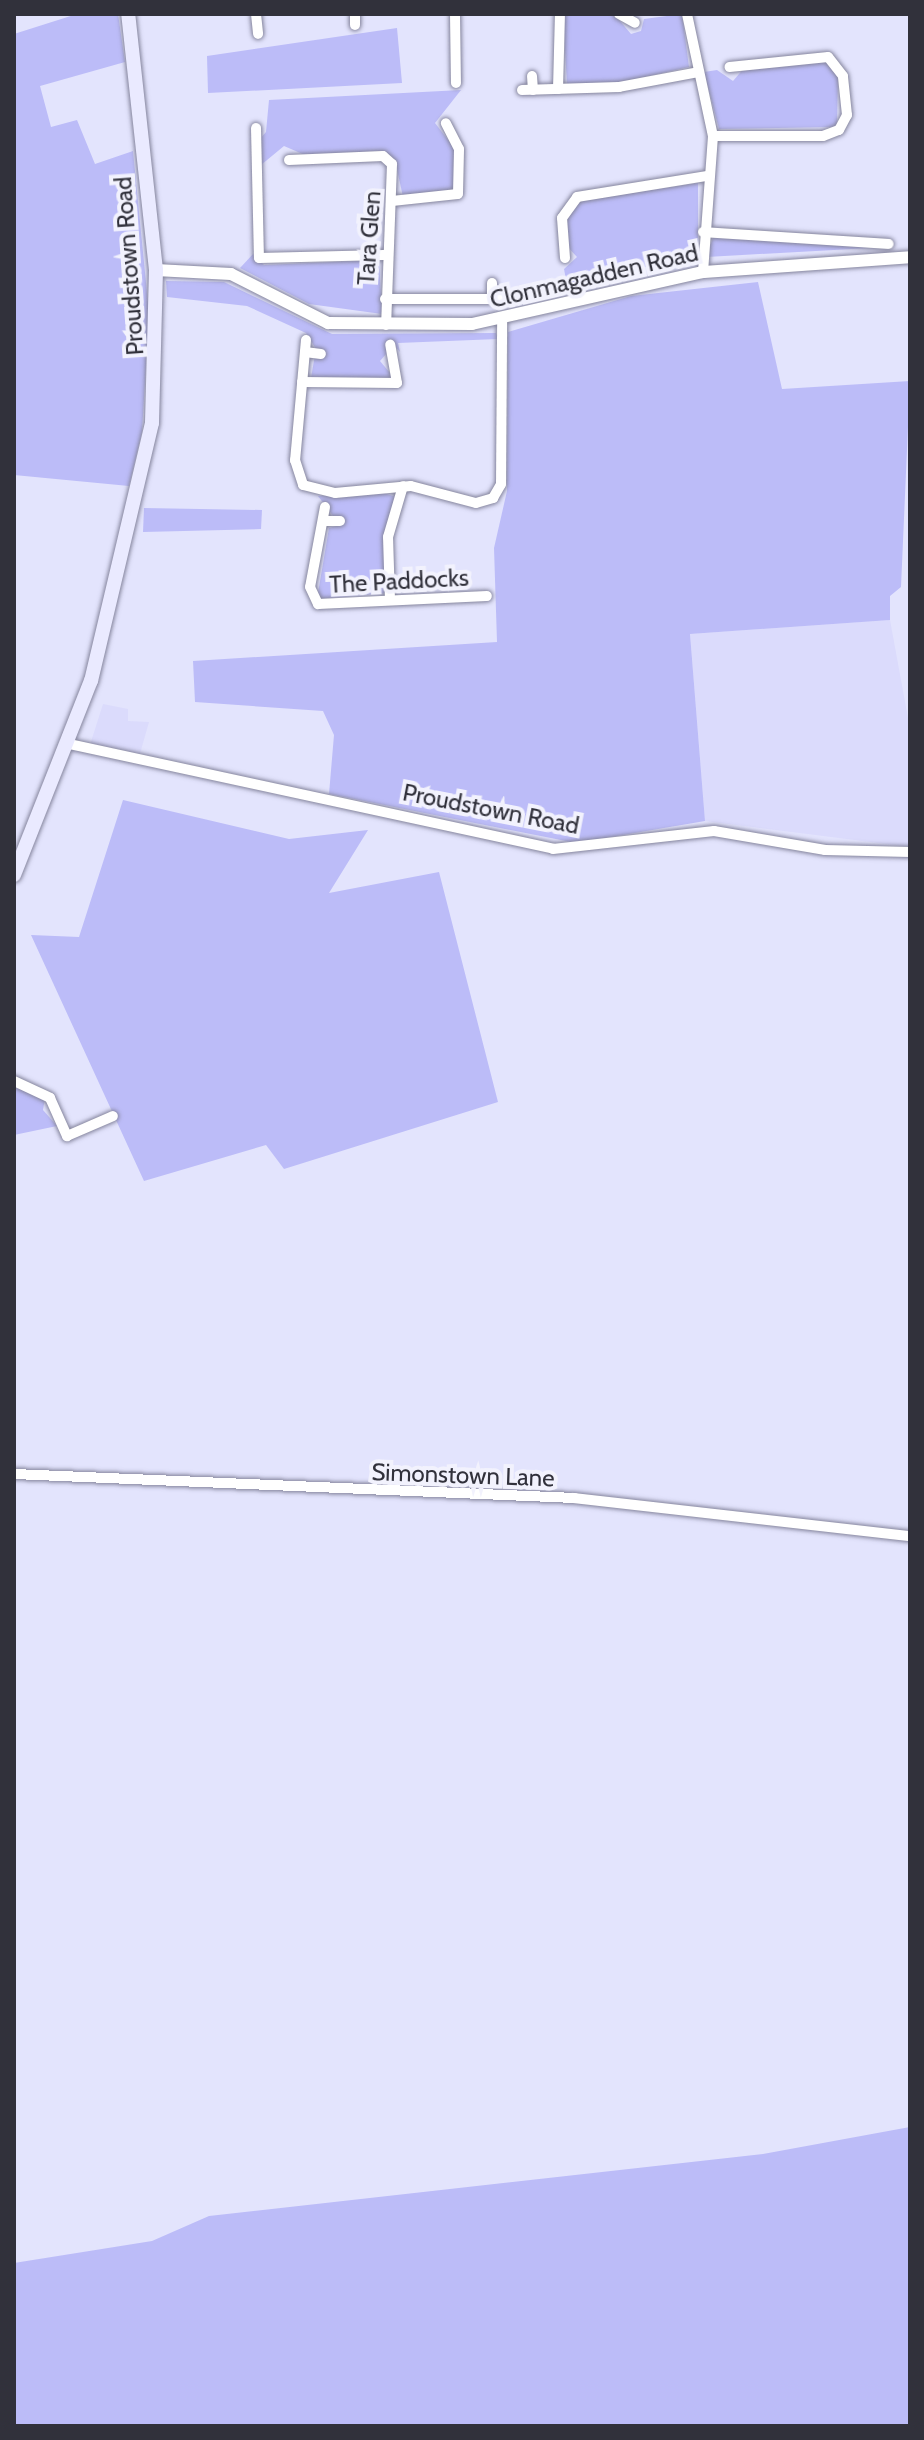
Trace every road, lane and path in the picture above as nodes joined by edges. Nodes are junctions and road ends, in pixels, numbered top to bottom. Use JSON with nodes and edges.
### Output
{"nodes":[{"id":1,"x":128,"y":14,"type":"edge"},
{"id":2,"x":256,"y":14,"type":"edge"},
{"id":3,"x":455,"y":14,"type":"edge"},
{"id":4,"x":560,"y":14,"type":"edge"},
{"id":5,"x":619,"y":14,"type":"edge"},
{"id":6,"x":687,"y":14,"type":"edge"},
{"id":7,"x":635,"y":23,"type":"dead end"},
{"id":8,"x":258,"y":34,"type":"dead end"},
{"id":9,"x":730,"y":67,"type":"dead end"},
{"id":10,"x":699,"y":72,"type":"junction"},
{"id":11,"x":532,"y":76,"type":"dead end"},
{"id":12,"x":456,"y":83,"type":"dead end"},
{"id":13,"x":558,"y":89,"type":"junction"},
{"id":14,"x":446,"y":123,"type":"dead end"},
{"id":15,"x":256,"y":128,"type":"dead end"},
{"id":16,"x":713,"y":136,"type":"junction"},
{"id":17,"x":289,"y":160,"type":"dead end"},
{"id":18,"x":707,"y":176,"type":"junction"},
{"id":19,"x":392,"y":201,"type":"junction"},
{"id":20,"x":703,"y":232,"type":"junction"},
{"id":21,"x":889,"y":244,"type":"dead end"},
{"id":22,"x":384,"y":255,"type":"junction"},
{"id":23,"x":910,"y":257,"type":"edge"},
{"id":24,"x":565,"y":258,"type":"dead end"},
{"id":25,"x":156,"y":270,"type":"junction"},
{"id":26,"x":703,"y":272,"type":"junction"},
{"id":27,"x":492,"y":283,"type":"dead end"},
{"id":28,"x":385,"y":299,"type":"junction"},
{"id":29,"x":502,"y":322,"type":"junction"},
{"id":30,"x":386,"y":325,"type":"junction"},
{"id":31,"x":390,"y":345,"type":"dead end"},
{"id":32,"x":321,"y":354,"type":"dead end"},
{"id":33,"x":394,"y":358,"type":"junction"},
{"id":34,"x":382,"y":363,"type":"dead end"},
{"id":35,"x":302,"y":382,"type":"junction"},
{"id":36,"x":403,"y":486,"type":"junction"},
{"id":37,"x":325,"y":507,"type":"dead end"},
{"id":38,"x":325,"y":521,"type":"junction"},
{"id":39,"x":340,"y":521,"type":"dead end"},
{"id":40,"x":487,"y":596,"type":"dead end"},
{"id":41,"x":471,"y":598,"type":"junction"},
{"id":42,"x":390,"y":600,"type":"junction"},
{"id":43,"x":473,"y":612,"type":"dead end"},
{"id":44,"x":69,"y":744,"type":"junction"},
{"id":45,"x":910,"y":852,"type":"edge"},
{"id":46,"x":14,"y":875,"type":"edge"},
{"id":47,"x":14,"y":1081,"type":"edge"},
{"id":48,"x":113,"y":1116,"type":"dead end"},
{"id":49,"x":14,"y":1474,"type":"edge"},
{"id":50,"x":910,"y":1536,"type":"edge"}],
"edges":[{"from":1,"to":25,"type":"main road","name":"Proudstown Road"},
{"from":2,"to":8,"type":"street"},
{"from":3,"to":12,"type":"street"},
{"from":4,"to":13,"type":"street"},
{"from":5,"to":7,"type":"street"},
{"from":6,"to":10,"type":"street"},
{"from":9,"to":16,"type":"street"},
{"from":10,"to":13,"type":"street"},
{"from":10,"to":16,"type":"street"},
{"from":11,"to":13,"type":"street"},
{"from":14,"to":19,"type":"street"},
{"from":15,"to":22,"type":"street"},
{"from":16,"to":18,"type":"street"},
{"from":17,"to":19,"type":"street","name":"Tara Glen"},
{"from":18,"to":20,"type":"street"},
{"from":18,"to":24,"type":"street"},
{"from":19,"to":22,"type":"street","name":"Tara Glen"},
{"from":20,"to":21,"type":"street"},
{"from":20,"to":26,"type":"street"},
{"from":22,"to":28,"type":"street","name":"Tara Glen"},
{"from":23,"to":26,"type":"street","name":"Clonmagadden Road"},
{"from":25,"to":30,"type":"street","name":"Clonmagadden Road"},
{"from":25,"to":44,"type":"main road","name":"Proudstown Road"},
{"from":26,"to":29,"type":"street","name":"Clonmagadden Road"},
{"from":27,"to":28,"type":"street"},
{"from":28,"to":30,"type":"street","name":"Tara Glen"},
{"from":29,"to":30,"type":"street","name":"Clonmagadden Road"},
{"from":29,"to":36,"type":"street"},
{"from":31,"to":33,"type":"street"},
{"from":32,"to":35,"type":"street"},
{"from":33,"to":34,"type":"street"},
{"from":33,"to":35,"type":"street"},
{"from":35,"to":36,"type":"street"},
{"from":36,"to":42,"type":"street"},
{"from":37,"to":38,"type":"street","name":"The Paddocks"},
{"from":38,"to":39,"type":"street"},
{"from":38,"to":42,"type":"street","name":"The Paddocks"},
{"from":40,"to":41,"type":"street","name":"The Paddocks"},
{"from":41,"to":42,"type":"street","name":"The Paddocks"},
{"from":41,"to":43,"type":"street"},
{"from":44,"to":45,"type":"street","name":"Proudstown Road"},
{"from":44,"to":46,"type":"main road","name":"Proudstown Road"},
{"from":47,"to":48,"type":"street"},
{"from":49,"to":50,"type":"street","name":"Simonstown Lane"}]}
